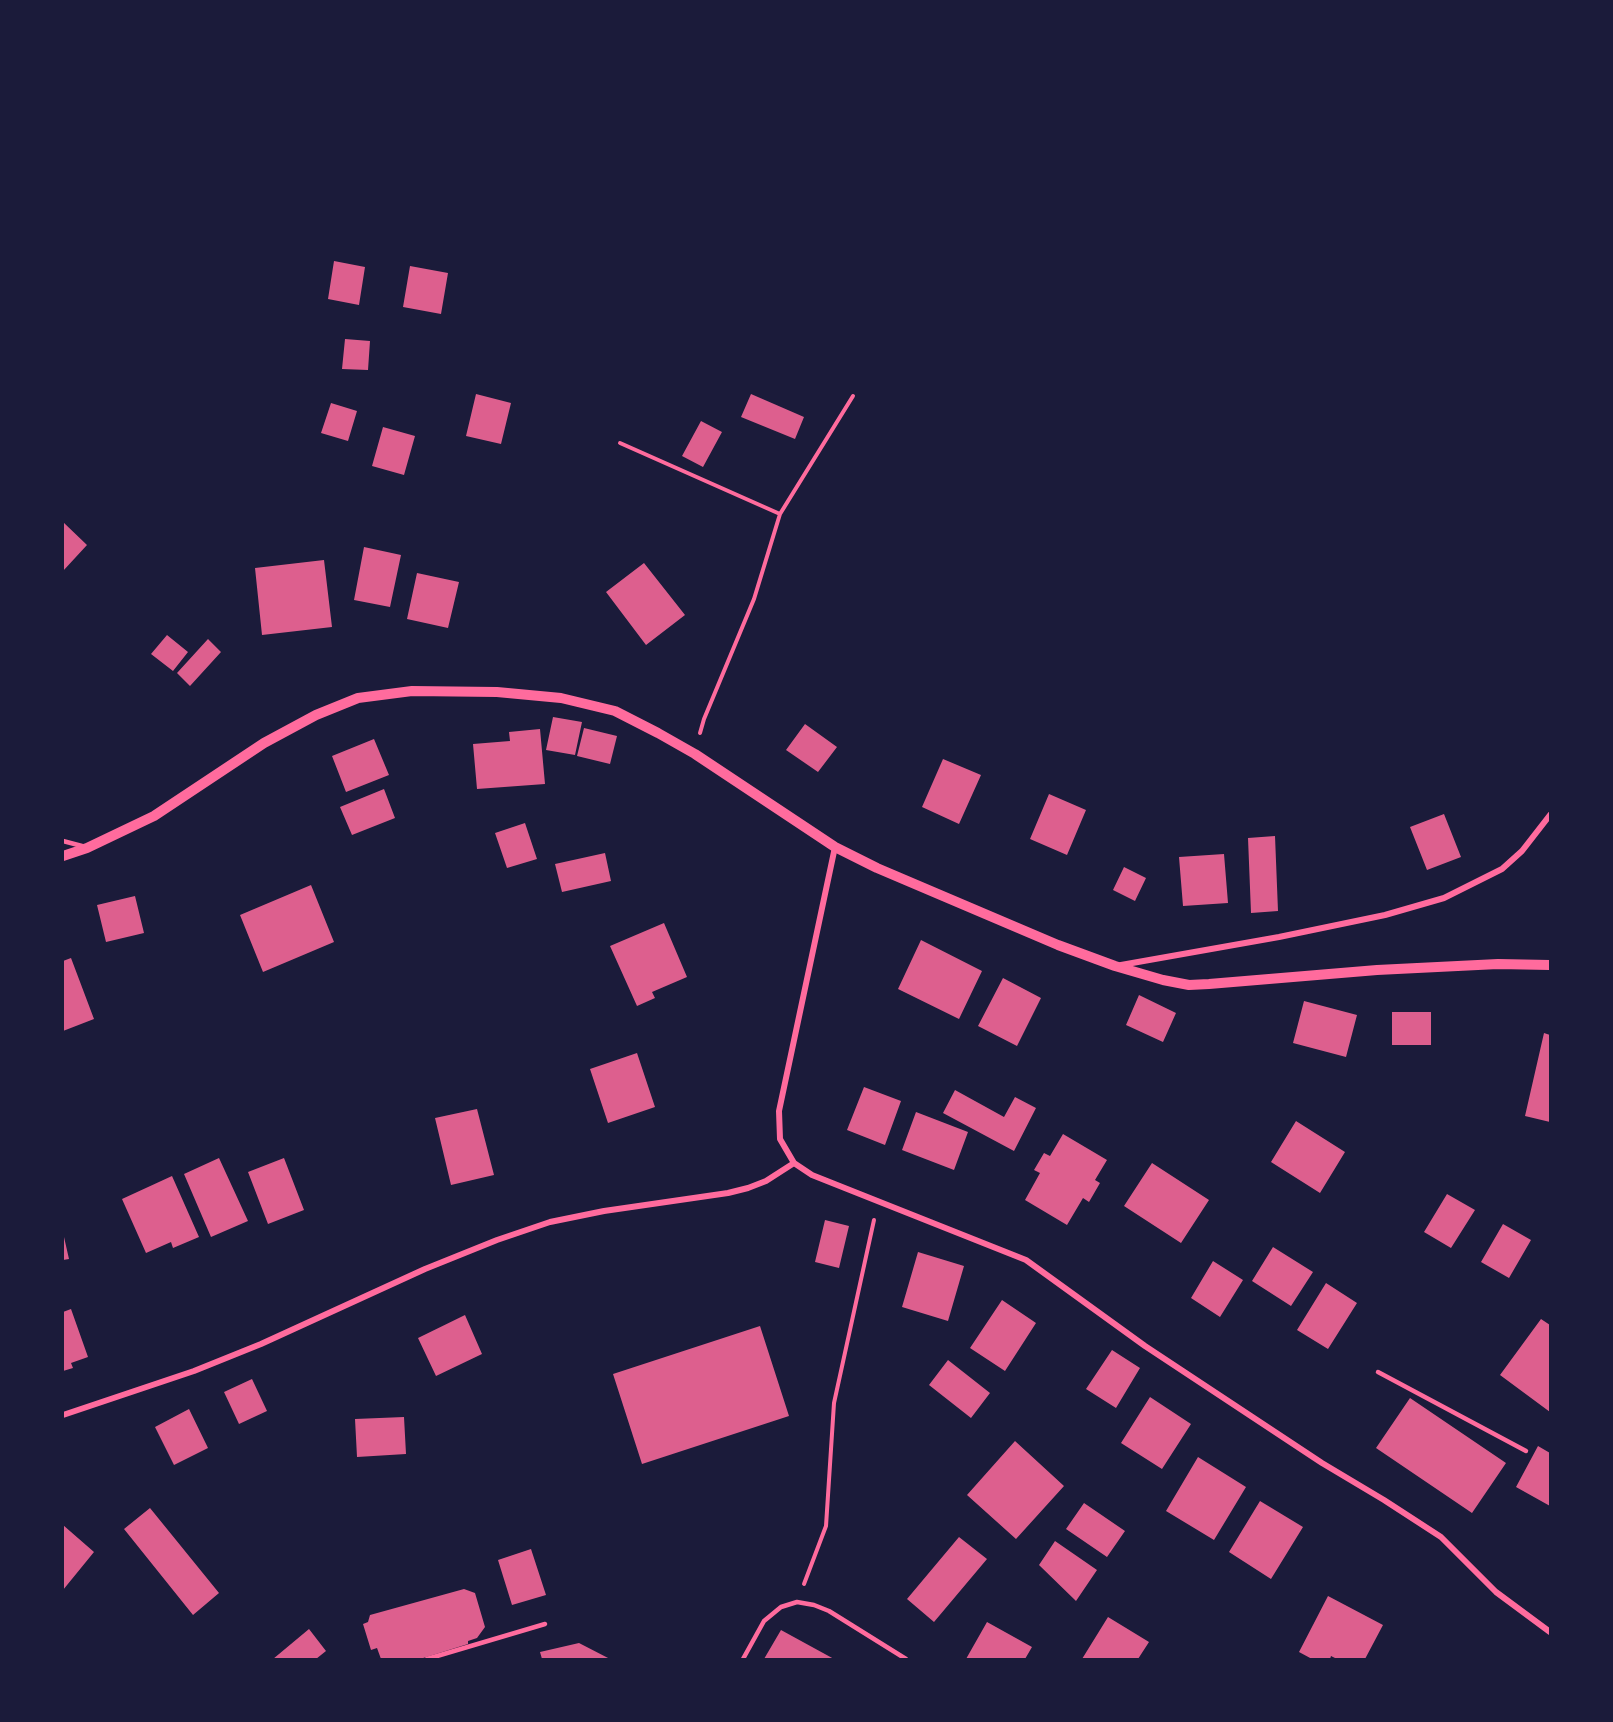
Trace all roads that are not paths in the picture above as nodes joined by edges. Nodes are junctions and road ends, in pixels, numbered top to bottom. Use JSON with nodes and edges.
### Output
{"nodes":[{"id":1,"x":1550,"y":815,"type":"edge"},
{"id":2,"x":63,"y":841,"type":"edge"},
{"id":3,"x":835,"y":847,"type":"junction"},
{"id":4,"x":87,"y":848,"type":"junction"},
{"id":5,"x":63,"y":856,"type":"edge"},
{"id":6,"x":1550,"y":965,"type":"edge"},
{"id":7,"x":1115,"y":966,"type":"junction"},
{"id":8,"x":794,"y":1163,"type":"junction"},
{"id":9,"x":1378,"y":1372,"type":"dead end"},
{"id":10,"x":63,"y":1415,"type":"edge"},
{"id":11,"x":1526,"y":1451,"type":"dead end"},
{"id":12,"x":545,"y":1624,"type":"dead end"},
{"id":13,"x":1550,"y":1632,"type":"edge"},
{"id":14,"x":426,"y":1659,"type":"edge"},
{"id":15,"x":743,"y":1659,"type":"edge"},
{"id":16,"x":906,"y":1659,"type":"edge"}],
"edges":[{"from":1,"to":7,"type":"street"},
{"from":2,"to":4,"type":"lane"},
{"from":3,"to":4,"type":"street"},
{"from":3,"to":7,"type":"street"},
{"from":3,"to":8,"type":"street"},
{"from":4,"to":5,"type":"street"},
{"from":6,"to":7,"type":"street"},
{"from":8,"to":10,"type":"street"},
{"from":8,"to":13,"type":"street"},
{"from":9,"to":11,"type":"lane"},
{"from":12,"to":14,"type":"lane"},
{"from":15,"to":16,"type":"lane"}]}
